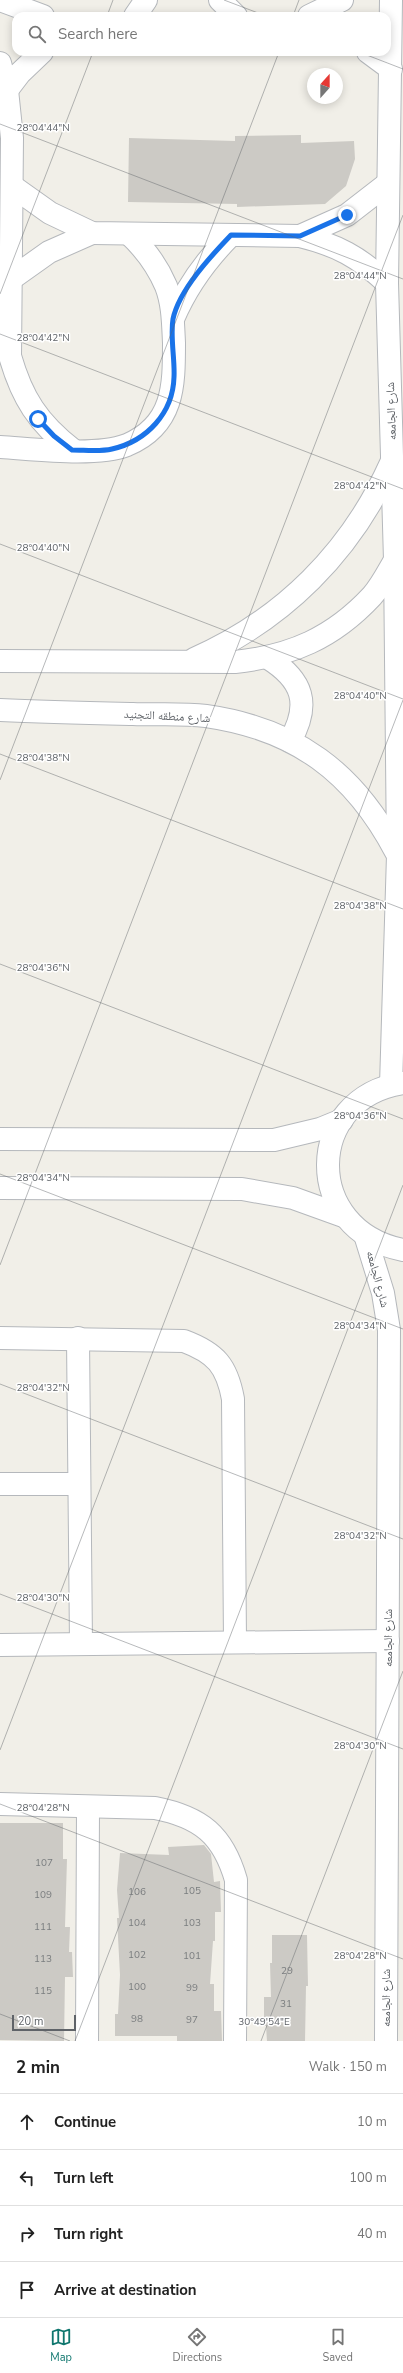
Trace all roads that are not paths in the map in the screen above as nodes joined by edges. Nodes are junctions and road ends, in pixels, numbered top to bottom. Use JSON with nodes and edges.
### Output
{"nodes":[{"id":1,"x":0,"y":0,"type":"edge"},
{"id":2,"x":146,"y":0,"type":"edge"},
{"id":3,"x":220,"y":0,"type":"edge"},
{"id":4,"x":342,"y":0,"type":"edge"},
{"id":5,"x":391,"y":0,"type":"edge"},
{"id":6,"x":32,"y":12,"type":"edge"},
{"id":7,"x":138,"y":12,"type":"edge"},
{"id":8,"x":232,"y":12,"type":"edge"},
{"id":9,"x":317,"y":12,"type":"edge"},
{"id":10,"x":38,"y":56,"type":"edge"},
{"id":11,"x":373,"y":56,"type":"edge"},
{"id":12,"x":0,"y":63,"type":"edge"},
{"id":13,"x":391,"y":69,"type":"junction"},
{"id":14,"x":7,"y":90,"type":"junction"},
{"id":15,"x":387,"y":184,"type":"junction"},
{"id":16,"x":12,"y":186,"type":"junction"},
{"id":17,"x":92,"y":233,"type":"junction"},
{"id":18,"x":129,"y":234,"type":"junction"},
{"id":19,"x":231,"y":235,"type":"junction"},
{"id":20,"x":300,"y":236,"type":"junction"},
{"id":21,"x":11,"y":279,"type":"junction"},
{"id":22,"x":387,"y":283,"type":"junction"},
{"id":23,"x":173,"y":319,"type":"junction"},
{"id":24,"x":10,"y":356,"type":"junction"},
{"id":25,"x":0,"y":381,"type":"edge"},
{"id":26,"x":0,"y":447,"type":"edge"},
{"id":27,"x":72,"y":450,"type":"junction"},
{"id":28,"x":393,"y":458,"type":"junction"},
{"id":29,"x":395,"y":560,"type":"junction"},
{"id":30,"x":268,"y":658,"type":"junction"},
{"id":31,"x":0,"y":661,"type":"edge"},
{"id":32,"x":187,"y":662,"type":"junction"},
{"id":33,"x":0,"y":710,"type":"edge"},
{"id":34,"x":290,"y":741,"type":"junction"},
{"id":35,"x":398,"y":855,"type":"junction"},
{"id":36,"x":397,"y":1084,"type":"edge"},
{"id":37,"x":342,"y":1120,"type":"junction"},
{"id":38,"x":0,"y":1139,"type":"edge"},
{"id":39,"x":0,"y":1188,"type":"edge"},
{"id":40,"x":343,"y":1216,"type":"junction"},
{"id":41,"x":366,"y":1238,"type":"junction"},
{"id":42,"x":403,"y":1250,"type":"edge"},
{"id":43,"x":0,"y":1338,"type":"edge"},
{"id":44,"x":78,"y":1338,"type":"junction"},
{"id":45,"x":0,"y":1484,"type":"edge"},
{"id":46,"x":80,"y":1484,"type":"junction"},
{"id":47,"x":388,"y":1641,"type":"junction"},
{"id":48,"x":235,"y":1642,"type":"junction"},
{"id":49,"x":81,"y":1644,"type":"junction"},
{"id":50,"x":0,"y":1645,"type":"edge"},
{"id":51,"x":0,"y":1804,"type":"edge"},
{"id":52,"x":88,"y":1806,"type":"junction"},
{"id":53,"x":87,"y":2041,"type":"edge"},
{"id":54,"x":235,"y":2041,"type":"edge"},
{"id":55,"x":386,"y":2041,"type":"edge"}],
"edges":[{"from":1,"to":6,"type":"street"},
{"from":2,"to":7,"type":"street"},
{"from":3,"to":8,"type":"street"},
{"from":4,"to":9,"type":"street"},
{"from":5,"to":13,"type":"street","name":"شارع الجامعه"},
{"from":10,"to":14,"type":"street"},
{"from":11,"to":13,"type":"street"},
{"from":12,"to":14,"type":"street"},
{"from":13,"to":15,"type":"street","name":"شارع الجامعه"},
{"from":14,"to":16,"type":"street"},
{"from":15,"to":20,"type":"street"},
{"from":15,"to":22,"type":"street","name":"شارع الجامعه"},
{"from":16,"to":17,"type":"street"},
{"from":16,"to":21,"type":"street"},
{"from":17,"to":18,"type":"street"},
{"from":17,"to":21,"type":"street"},
{"from":18,"to":19,"type":"street"},
{"from":18,"to":23,"type":"street"},
{"from":19,"to":20,"type":"street"},
{"from":19,"to":23,"type":"street"},
{"from":20,"to":22,"type":"street"},
{"from":21,"to":24,"type":"street"},
{"from":22,"to":28,"type":"street","name":"شارع الجامعه"},
{"from":23,"to":27,"type":"street"},
{"from":24,"to":25,"type":"street"},
{"from":24,"to":27,"type":"street"},
{"from":26,"to":27,"type":"street"},
{"from":28,"to":29,"type":"street","name":"شارع الجامعه"},
{"from":28,"to":32,"type":"street"},
{"from":29,"to":30,"type":"street"},
{"from":29,"to":35,"type":"street","name":"شارع الجامعه"},
{"from":30,"to":32,"type":"street"},
{"from":30,"to":34,"type":"street"},
{"from":31,"to":32,"type":"street"},
{"from":33,"to":34,"type":"street","name":"شارع منطقه التجنيد"},
{"from":34,"to":35,"type":"street","name":"شارع منطقه التجنيد"},
{"from":35,"to":36,"type":"street","name":"شارع الجامعه"},
{"from":36,"to":37,"type":"street"},
{"from":37,"to":38,"type":"street"},
{"from":37,"to":40,"type":"street"},
{"from":39,"to":40,"type":"street"},
{"from":40,"to":41,"type":"street"},
{"from":41,"to":42,"type":"street"},
{"from":41,"to":47,"type":"street","name":"شارع الجامعه"},
{"from":43,"to":44,"type":"street"},
{"from":44,"to":46,"type":"street"},
{"from":44,"to":48,"type":"street"},
{"from":45,"to":46,"type":"street"},
{"from":46,"to":49,"type":"street"},
{"from":47,"to":48,"type":"street"},
{"from":47,"to":55,"type":"street","name":"شارع الجامعه"},
{"from":48,"to":49,"type":"street"},
{"from":49,"to":50,"type":"street"},
{"from":51,"to":52,"type":"street"},
{"from":52,"to":53,"type":"street"},
{"from":52,"to":54,"type":"street"}]}
